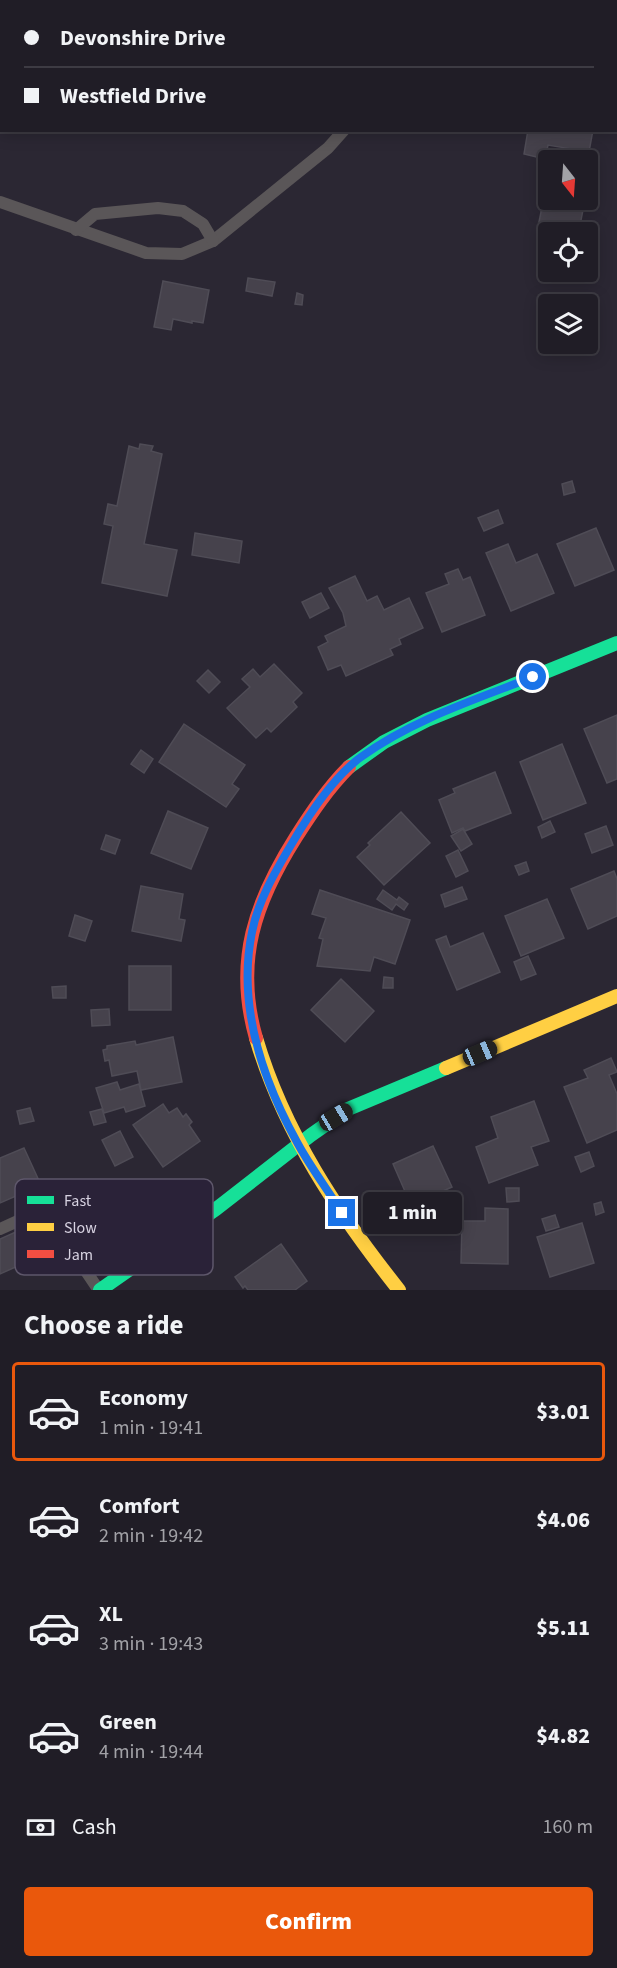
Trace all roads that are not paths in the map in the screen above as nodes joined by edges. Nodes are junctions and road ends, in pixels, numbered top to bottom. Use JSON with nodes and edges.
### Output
{"nodes":[{"id":1,"x":342,"y":132,"type":"edge"},
{"id":2,"x":0,"y":202,"type":"edge"},
{"id":3,"x":76,"y":230,"type":"junction"},
{"id":4,"x":213,"y":241,"type":"junction"},
{"id":5,"x":617,"y":643,"type":"edge"},
{"id":6,"x":617,"y":996,"type":"edge"},
{"id":7,"x":299,"y":1145,"type":"junction"},
{"id":8,"x":213,"y":1210,"type":"edge"},
{"id":9,"x":15,"y":1222,"type":"edge"},
{"id":10,"x":0,"y":1229,"type":"edge"},
{"id":11,"x":90,"y":1275,"type":"edge"},
{"id":12,"x":122,"y":1275,"type":"edge"},
{"id":13,"x":100,"y":1290,"type":"edge"},
{"id":14,"x":399,"y":1290,"type":"edge"}],
"edges":[{"from":1,"to":4,"type":"lane"},
{"from":2,"to":3,"type":"lane"},
{"from":3,"to":4,"type":"lane"},
{"from":3,"to":4,"type":"lane"},
{"from":5,"to":7,"type":"street"},
{"from":6,"to":7,"type":"street"},
{"from":7,"to":8,"type":"street"},
{"from":7,"to":14,"type":"street"},
{"from":9,"to":10,"type":"lane"},
{"from":11,"to":13,"type":"lane"},
{"from":12,"to":13,"type":"street"}]}
